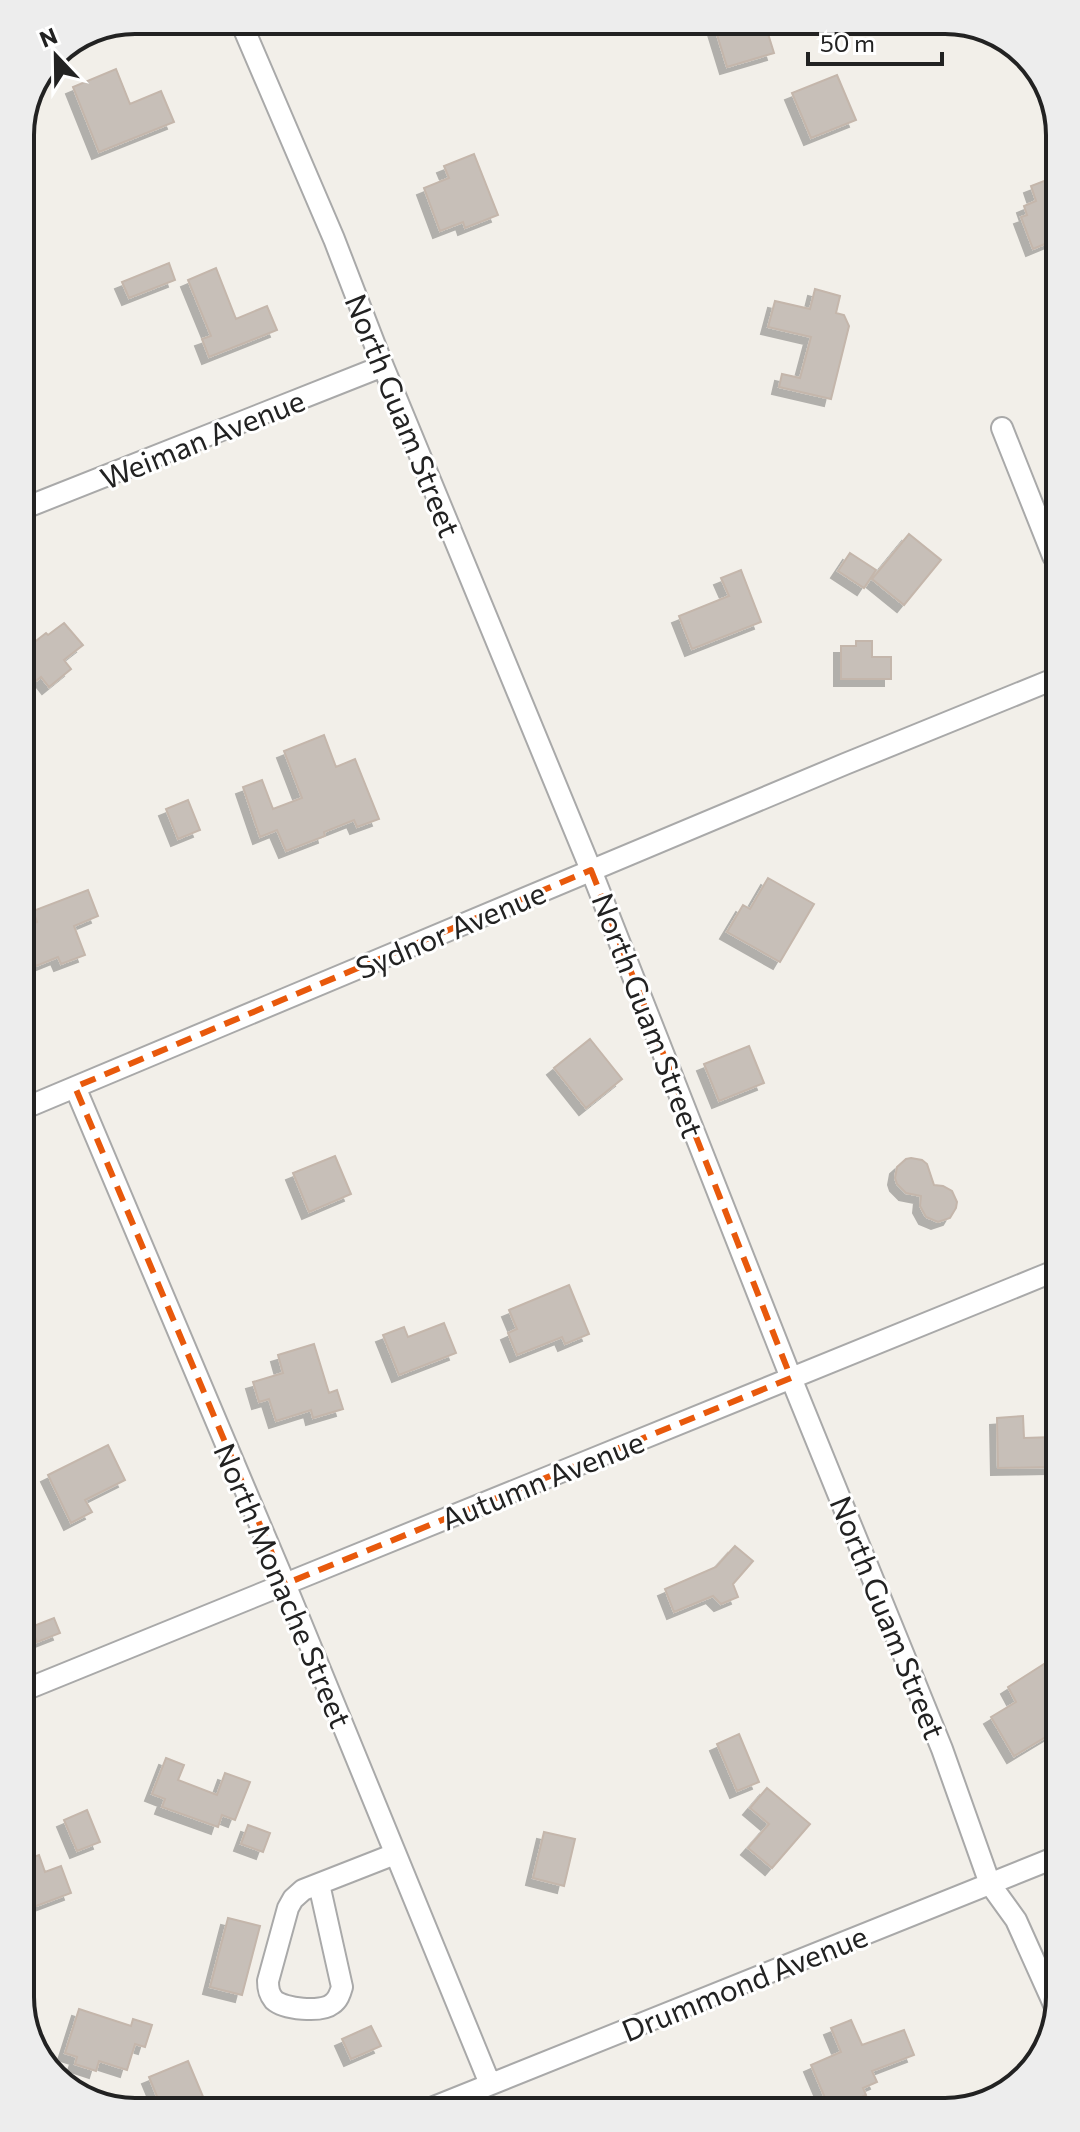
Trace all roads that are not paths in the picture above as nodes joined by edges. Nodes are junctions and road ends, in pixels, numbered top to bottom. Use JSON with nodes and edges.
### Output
{"nodes":[{"id":1,"x":246,"y":34,"type":"edge"},
{"id":2,"x":383,"y":366,"type":"junction"},
{"id":3,"x":1002,"y":428,"type":"dead end"},
{"id":4,"x":34,"y":504,"type":"edge"},
{"id":5,"x":1046,"y":538,"type":"edge"},
{"id":6,"x":1046,"y":682,"type":"edge"},
{"id":7,"x":591,"y":870,"type":"junction"},
{"id":8,"x":75,"y":1087,"type":"junction"},
{"id":9,"x":34,"y":1104,"type":"edge"},
{"id":10,"x":1046,"y":1274,"type":"edge"},
{"id":11,"x":791,"y":1378,"type":"junction"},
{"id":12,"x":285,"y":1584,"type":"junction"},
{"id":13,"x":34,"y":1686,"type":"edge"},
{"id":14,"x":395,"y":1854,"type":"junction"},
{"id":15,"x":1046,"y":1861,"type":"edge"},
{"id":16,"x":319,"y":1884,"type":"junction"},
{"id":17,"x":990,"y":1884,"type":"junction"},
{"id":18,"x":1046,"y":1987,"type":"edge"},
{"id":19,"x":490,"y":2084,"type":"junction"},
{"id":20,"x":456,"y":2098,"type":"edge"}],
"edges":[{"from":1,"to":2,"type":"street","name":"North Guam Street"},
{"from":2,"to":4,"type":"street","name":"Weiman Avenue"},
{"from":2,"to":7,"type":"street","name":"North Guam Street"},
{"from":3,"to":5,"type":"street"},
{"from":6,"to":7,"type":"street","name":"Sydnor Avenue"},
{"from":7,"to":8,"type":"street","name":"Sydnor Avenue"},
{"from":7,"to":11,"type":"street","name":"North Guam Street"},
{"from":8,"to":9,"type":"street","name":"Sydnor Avenue"},
{"from":8,"to":12,"type":"street","name":"North Monache Street"},
{"from":10,"to":11,"type":"street","name":"Autumn Avenue"},
{"from":11,"to":12,"type":"street","name":"Autumn Avenue"},
{"from":11,"to":17,"type":"street","name":"North Guam Street"},
{"from":12,"to":13,"type":"street","name":"Autumn Avenue"},
{"from":12,"to":14,"type":"street","name":"North Monache Street"},
{"from":14,"to":16,"type":"street"},
{"from":14,"to":19,"type":"street","name":"North Monache Street"},
{"from":15,"to":17,"type":"street","name":"Drummond Avenue"},
{"from":16,"to":16,"type":"street"},
{"from":17,"to":18,"type":"street","name":"North Guam Street"},
{"from":17,"to":19,"type":"street","name":"Drummond Avenue"},
{"from":19,"to":20,"type":"street","name":"Drummond Avenue"}]}
